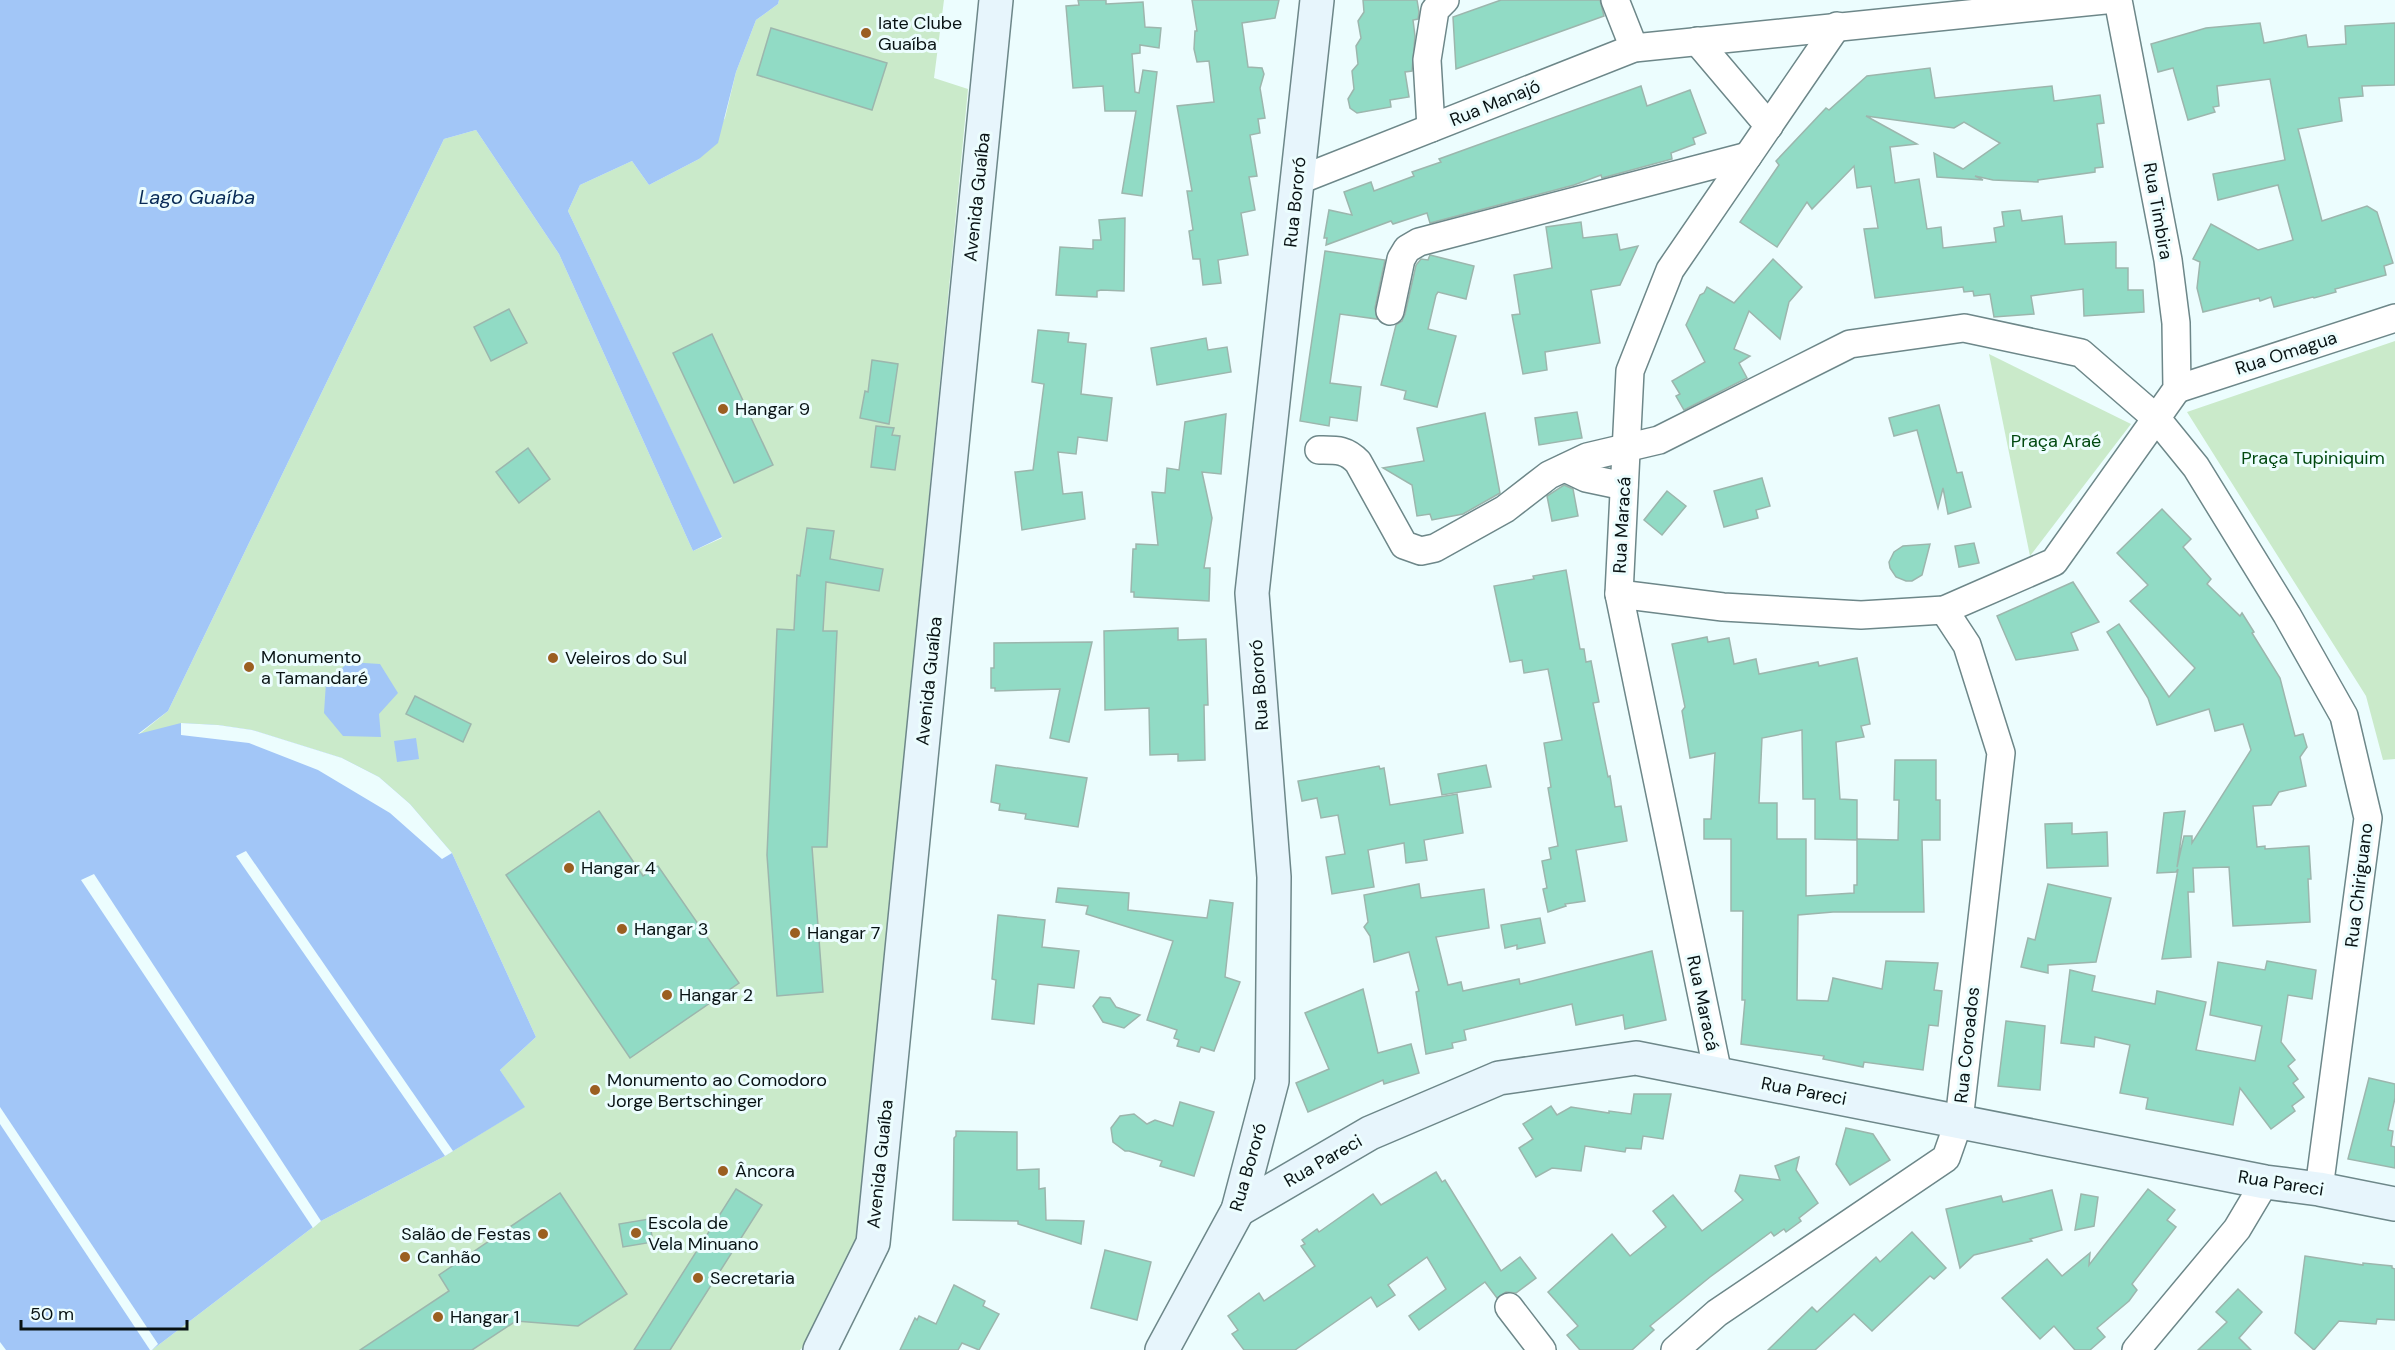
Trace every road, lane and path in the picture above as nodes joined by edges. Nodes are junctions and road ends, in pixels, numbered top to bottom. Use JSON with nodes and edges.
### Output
{"nodes":[{"id":1,"x":996,"y":0,"type":"edge"},
{"id":2,"x":1317,"y":0,"type":"edge"},
{"id":3,"x":1445,"y":0,"type":"edge"},
{"id":4,"x":1615,"y":0,"type":"edge"},
{"id":5,"x":2104,"y":0,"type":"edge"},
{"id":6,"x":2118,"y":0,"type":"edge"},
{"id":7,"x":1837,"y":26,"type":"junction"},
{"id":8,"x":1697,"y":41,"type":"junction"},
{"id":9,"x":1634,"y":48,"type":"junction"},
{"id":10,"x":1769,"y":126,"type":"junction"},
{"id":11,"x":1431,"y":128,"type":"junction"},
{"id":12,"x":1748,"y":156,"type":"junction"},
{"id":13,"x":1297,"y":181,"type":"junction"},
{"id":14,"x":1390,"y":312,"type":"dead end"},
{"id":15,"x":2395,"y":318,"type":"edge"},
{"id":16,"x":2177,"y":389,"type":"junction"},
{"id":17,"x":2157,"y":419,"type":"junction"},
{"id":18,"x":1626,"y":448,"type":"junction"},
{"id":19,"x":1319,"y":450,"type":"dead end"},
{"id":20,"x":1564,"y":468,"type":"junction"},
{"id":21,"x":1624,"y":486,"type":"junction"},
{"id":22,"x":1619,"y":594,"type":"junction"},
{"id":23,"x":1944,"y":610,"type":"junction"},
{"id":24,"x":1718,"y":1074,"type":"junction"},
{"id":25,"x":1959,"y":1121,"type":"junction"},
{"id":26,"x":2265,"y":1182,"type":"junction"},
{"id":27,"x":2319,"y":1189,"type":"junction"},
{"id":28,"x":2395,"y":1204,"type":"edge"},
{"id":29,"x":1238,"y":1210,"type":"junction"},
{"id":30,"x":1509,"y":1307,"type":"dead end"},
{"id":31,"x":820,"y":1350,"type":"edge"},
{"id":32,"x":1162,"y":1350,"type":"edge"},
{"id":33,"x":1542,"y":1350,"type":"edge"},
{"id":34,"x":1675,"y":1350,"type":"edge"},
{"id":35,"x":2136,"y":1350,"type":"edge"}],
"edges":[{"from":1,"to":31,"type":"street","name":"Avenida Guaíba"},
{"from":2,"to":13,"type":"street","name":"Rua Bororó"},
{"from":3,"to":11,"type":"street"},
{"from":4,"to":9,"type":"street"},
{"from":5,"to":7,"type":"street","name":"Rua Manajó"},
{"from":6,"to":16,"type":"street","name":"Rua Timbira"},
{"from":7,"to":8,"type":"street","name":"Rua Manajó"},
{"from":7,"to":10,"type":"street","name":"Rua Maracá"},
{"from":8,"to":9,"type":"street","name":"Rua Manajó"},
{"from":8,"to":10,"type":"street"},
{"from":9,"to":11,"type":"street","name":"Rua Manajó"},
{"from":10,"to":12,"type":"street","name":"Rua Maracá"},
{"from":11,"to":13,"type":"street","name":"Rua Manajó"},
{"from":12,"to":14,"type":"street"},
{"from":12,"to":18,"type":"street","name":"Rua Maracá"},
{"from":13,"to":29,"type":"street","name":"Rua Bororó"},
{"from":15,"to":16,"type":"street","name":"Rua Omagua"},
{"from":16,"to":17,"type":"street"},
{"from":17,"to":18,"type":"street"},
{"from":17,"to":23,"type":"street"},
{"from":17,"to":27,"type":"street","name":"Rua Chiriguano"},
{"from":18,"to":20,"type":"street"},
{"from":18,"to":21,"type":"street","name":"Rua Maracá"},
{"from":19,"to":20,"type":"street"},
{"from":20,"to":21,"type":"street"},
{"from":21,"to":22,"type":"street","name":"Rua Maracá"},
{"from":22,"to":23,"type":"street"},
{"from":22,"to":24,"type":"street","name":"Rua Maracá"},
{"from":23,"to":25,"type":"street","name":"Rua Coroados"},
{"from":24,"to":25,"type":"street","name":"Rua Pareci"},
{"from":24,"to":29,"type":"street","name":"Rua Pareci"},
{"from":25,"to":26,"type":"street","name":"Rua Pareci"},
{"from":25,"to":34,"type":"street","name":"Rua Coroados"},
{"from":26,"to":27,"type":"street","name":"Rua Pareci"},
{"from":26,"to":35,"type":"street"},
{"from":27,"to":28,"type":"street","name":"Rua Pareci"},
{"from":29,"to":32,"type":"street","name":"Rua Bororó"},
{"from":30,"to":33,"type":"street"}]}
